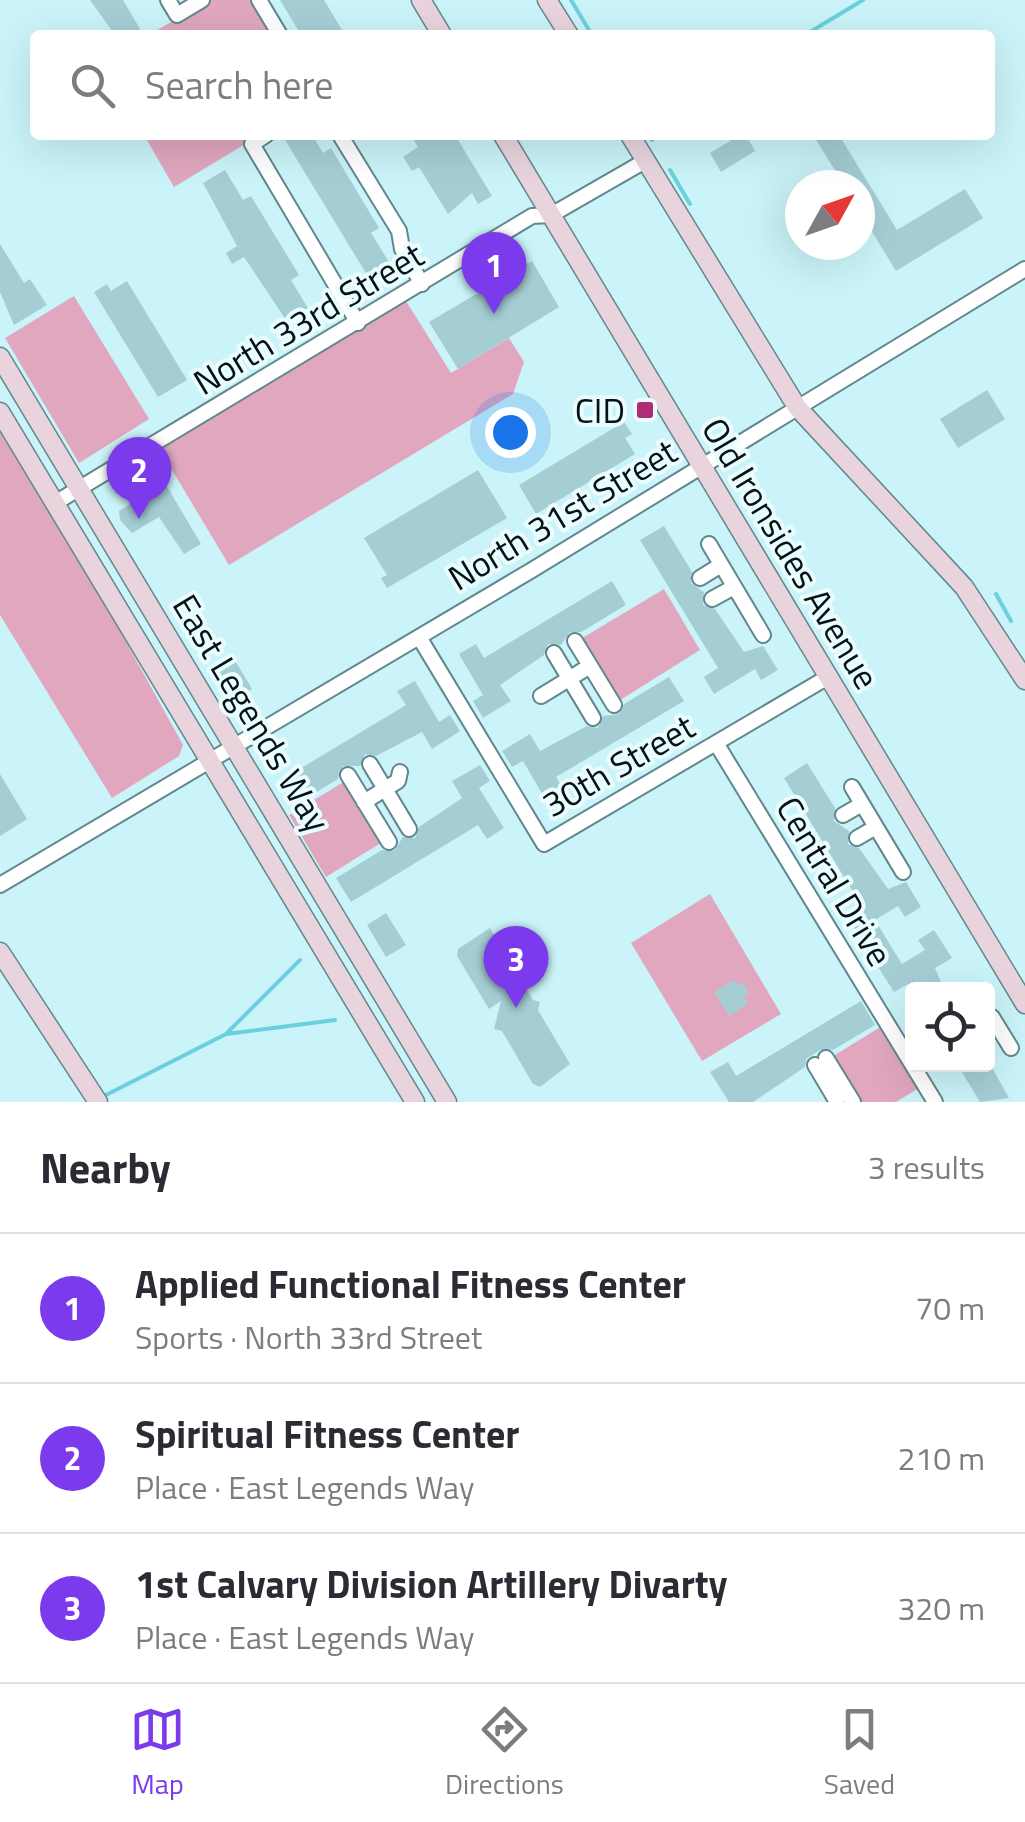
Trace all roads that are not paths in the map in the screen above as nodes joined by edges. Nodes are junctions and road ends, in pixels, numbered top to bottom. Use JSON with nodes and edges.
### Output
{"nodes":[{"id":1,"x":168,"y":0,"type":"edge"},
{"id":2,"x":202,"y":0,"type":"edge"},
{"id":3,"x":259,"y":0,"type":"edge"},
{"id":4,"x":421,"y":0,"type":"edge"},
{"id":5,"x":548,"y":0,"type":"edge"},
{"id":6,"x":277,"y":30,"type":"edge"},
{"id":7,"x":439,"y":30,"type":"edge"},
{"id":8,"x":566,"y":30,"type":"edge"},
{"id":9,"x":258,"y":140,"type":"edge"},
{"id":10,"x":343,"y":140,"type":"edge"},
{"id":11,"x":506,"y":140,"type":"edge"},
{"id":12,"x":633,"y":140,"type":"edge"},
{"id":13,"x":646,"y":161,"type":"junction"},
{"id":14,"x":552,"y":215,"type":"junction"},
{"id":15,"x":1025,"y":269,"type":"edge"},
{"id":16,"x":422,"y":284,"type":"junction"},
{"id":17,"x":358,"y":323,"type":"junction"},
{"id":18,"x":0,"y":358,"type":"edge"},
{"id":19,"x":797,"y":407,"type":"junction"},
{"id":20,"x":0,"y":412,"type":"edge"},
{"id":21,"x":700,"y":465,"type":"junction"},
{"id":22,"x":80,"y":489,"type":"junction"},
{"id":23,"x":56,"y":504,"type":"junction"},
{"id":24,"x":709,"y":544,"type":"dead end"},
{"id":25,"x":721,"y":565,"type":"junction"},
{"id":26,"x":700,"y":578,"type":"dead end"},
{"id":27,"x":734,"y":587,"type":"junction"},
{"id":28,"x":712,"y":599,"type":"dead end"},
{"id":29,"x":763,"y":635,"type":"dead end"},
{"id":30,"x":419,"y":636,"type":"junction"},
{"id":31,"x":575,"y":641,"type":"dead end"},
{"id":32,"x":554,"y":653,"type":"dead end"},
{"id":33,"x":590,"y":666,"type":"junction"},
{"id":34,"x":828,"y":677,"type":"junction"},
{"id":35,"x":570,"y":678,"type":"junction"},
{"id":36,"x":1025,"y":680,"type":"edge"},
{"id":37,"x":541,"y":696,"type":"dead end"},
{"id":38,"x":614,"y":705,"type":"dead end"},
{"id":39,"x":593,"y":718,"type":"dead end"},
{"id":40,"x":716,"y":743,"type":"junction"},
{"id":41,"x":232,"y":746,"type":"junction"},
{"id":42,"x":209,"y":760,"type":"junction"},
{"id":43,"x":370,"y":764,"type":"dead end"},
{"id":44,"x":400,"y":772,"type":"dead end"},
{"id":45,"x":348,"y":775,"type":"dead end"},
{"id":46,"x":852,"y":787,"type":"dead end"},
{"id":47,"x":385,"y":789,"type":"junction"},
{"id":48,"x":364,"y":802,"type":"junction"},
{"id":49,"x":862,"y":804,"type":"junction"},
{"id":50,"x":844,"y":815,"type":"dead end"},
{"id":51,"x":876,"y":827,"type":"junction"},
{"id":52,"x":409,"y":829,"type":"dead end"},
{"id":53,"x":857,"y":838,"type":"dead end"},
{"id":54,"x":388,"y":842,"type":"dead end"},
{"id":55,"x":903,"y":872,"type":"dead end"},
{"id":56,"x":0,"y":885,"type":"edge"},
{"id":57,"x":0,"y":952,"type":"edge"},
{"id":58,"x":1025,"y":1004,"type":"edge"},
{"id":59,"x":995,"y":1032,"type":"edge"},
{"id":60,"x":1011,"y":1048,"type":"dead end"},
{"id":61,"x":821,"y":1062,"type":"dead end"},
{"id":62,"x":98,"y":1102,"type":"edge"},
{"id":63,"x":416,"y":1102,"type":"edge"},
{"id":64,"x":447,"y":1102,"type":"edge"},
{"id":65,"x":847,"y":1102,"type":"edge"},
{"id":66,"x":934,"y":1102,"type":"edge"}],
"edges":[{"from":1,"to":2,"type":"street"},
{"from":3,"to":6,"type":"street"},
{"from":4,"to":7,"type":"street"},
{"from":5,"to":8,"type":"street"},
{"from":9,"to":17,"type":"street"},
{"from":10,"to":16,"type":"street"},
{"from":11,"to":14,"type":"street","name":"Old Ironsides Avenue"},
{"from":12,"to":13,"type":"street"},
{"from":13,"to":14,"type":"street","name":"North 33rd Street"},
{"from":13,"to":19,"type":"street"},
{"from":14,"to":16,"type":"street","name":"North 33rd Street"},
{"from":14,"to":21,"type":"street","name":"Old Ironsides Avenue"},
{"from":15,"to":19,"type":"street","name":"North 31st Street"},
{"from":16,"to":17,"type":"street","name":"North 33rd Street"},
{"from":17,"to":22,"type":"street","name":"North 33rd Street"},
{"from":18,"to":22,"type":"street","name":"East Legends Way"},
{"from":19,"to":21,"type":"street","name":"North 31st Street"},
{"from":19,"to":36,"type":"street"},
{"from":20,"to":23,"type":"street","name":"East Legends Way"},
{"from":21,"to":30,"type":"street","name":"North 31st Street"},
{"from":21,"to":34,"type":"street","name":"Old Ironsides Avenue"},
{"from":22,"to":23,"type":"street","name":"North 33rd Street"},
{"from":22,"to":41,"type":"street","name":"East Legends Way"},
{"from":23,"to":42,"type":"street","name":"East Legends Way"},
{"from":24,"to":25,"type":"street"},
{"from":25,"to":26,"type":"street"},
{"from":25,"to":27,"type":"street"},
{"from":27,"to":28,"type":"street"},
{"from":27,"to":29,"type":"street"},
{"from":30,"to":40,"type":"street","name":"30th Street"},
{"from":30,"to":41,"type":"street","name":"North 31st Street"},
{"from":31,"to":33,"type":"street"},
{"from":32,"to":35,"type":"street"},
{"from":33,"to":35,"type":"street"},
{"from":33,"to":38,"type":"street"},
{"from":34,"to":40,"type":"street","name":"30th Street"},
{"from":34,"to":58,"type":"street","name":"Old Ironsides Avenue"},
{"from":35,"to":37,"type":"street"},
{"from":35,"to":39,"type":"street"},
{"from":40,"to":66,"type":"street","name":"Central Drive"},
{"from":41,"to":42,"type":"street","name":"North 31st Street"},
{"from":41,"to":64,"type":"street","name":"East Legends Way"},
{"from":42,"to":56,"type":"street","name":"North 31st Street"},
{"from":42,"to":63,"type":"street","name":"East Legends Way"},
{"from":43,"to":47,"type":"street"},
{"from":44,"to":47,"type":"street"},
{"from":45,"to":48,"type":"street"},
{"from":46,"to":49,"type":"street"},
{"from":47,"to":48,"type":"street"},
{"from":47,"to":52,"type":"street"},
{"from":48,"to":54,"type":"street"},
{"from":49,"to":50,"type":"street"},
{"from":49,"to":51,"type":"street"},
{"from":51,"to":53,"type":"street"},
{"from":51,"to":55,"type":"street"},
{"from":57,"to":62,"type":"street"},
{"from":59,"to":60,"type":"street"},
{"from":61,"to":65,"type":"street"}]}
